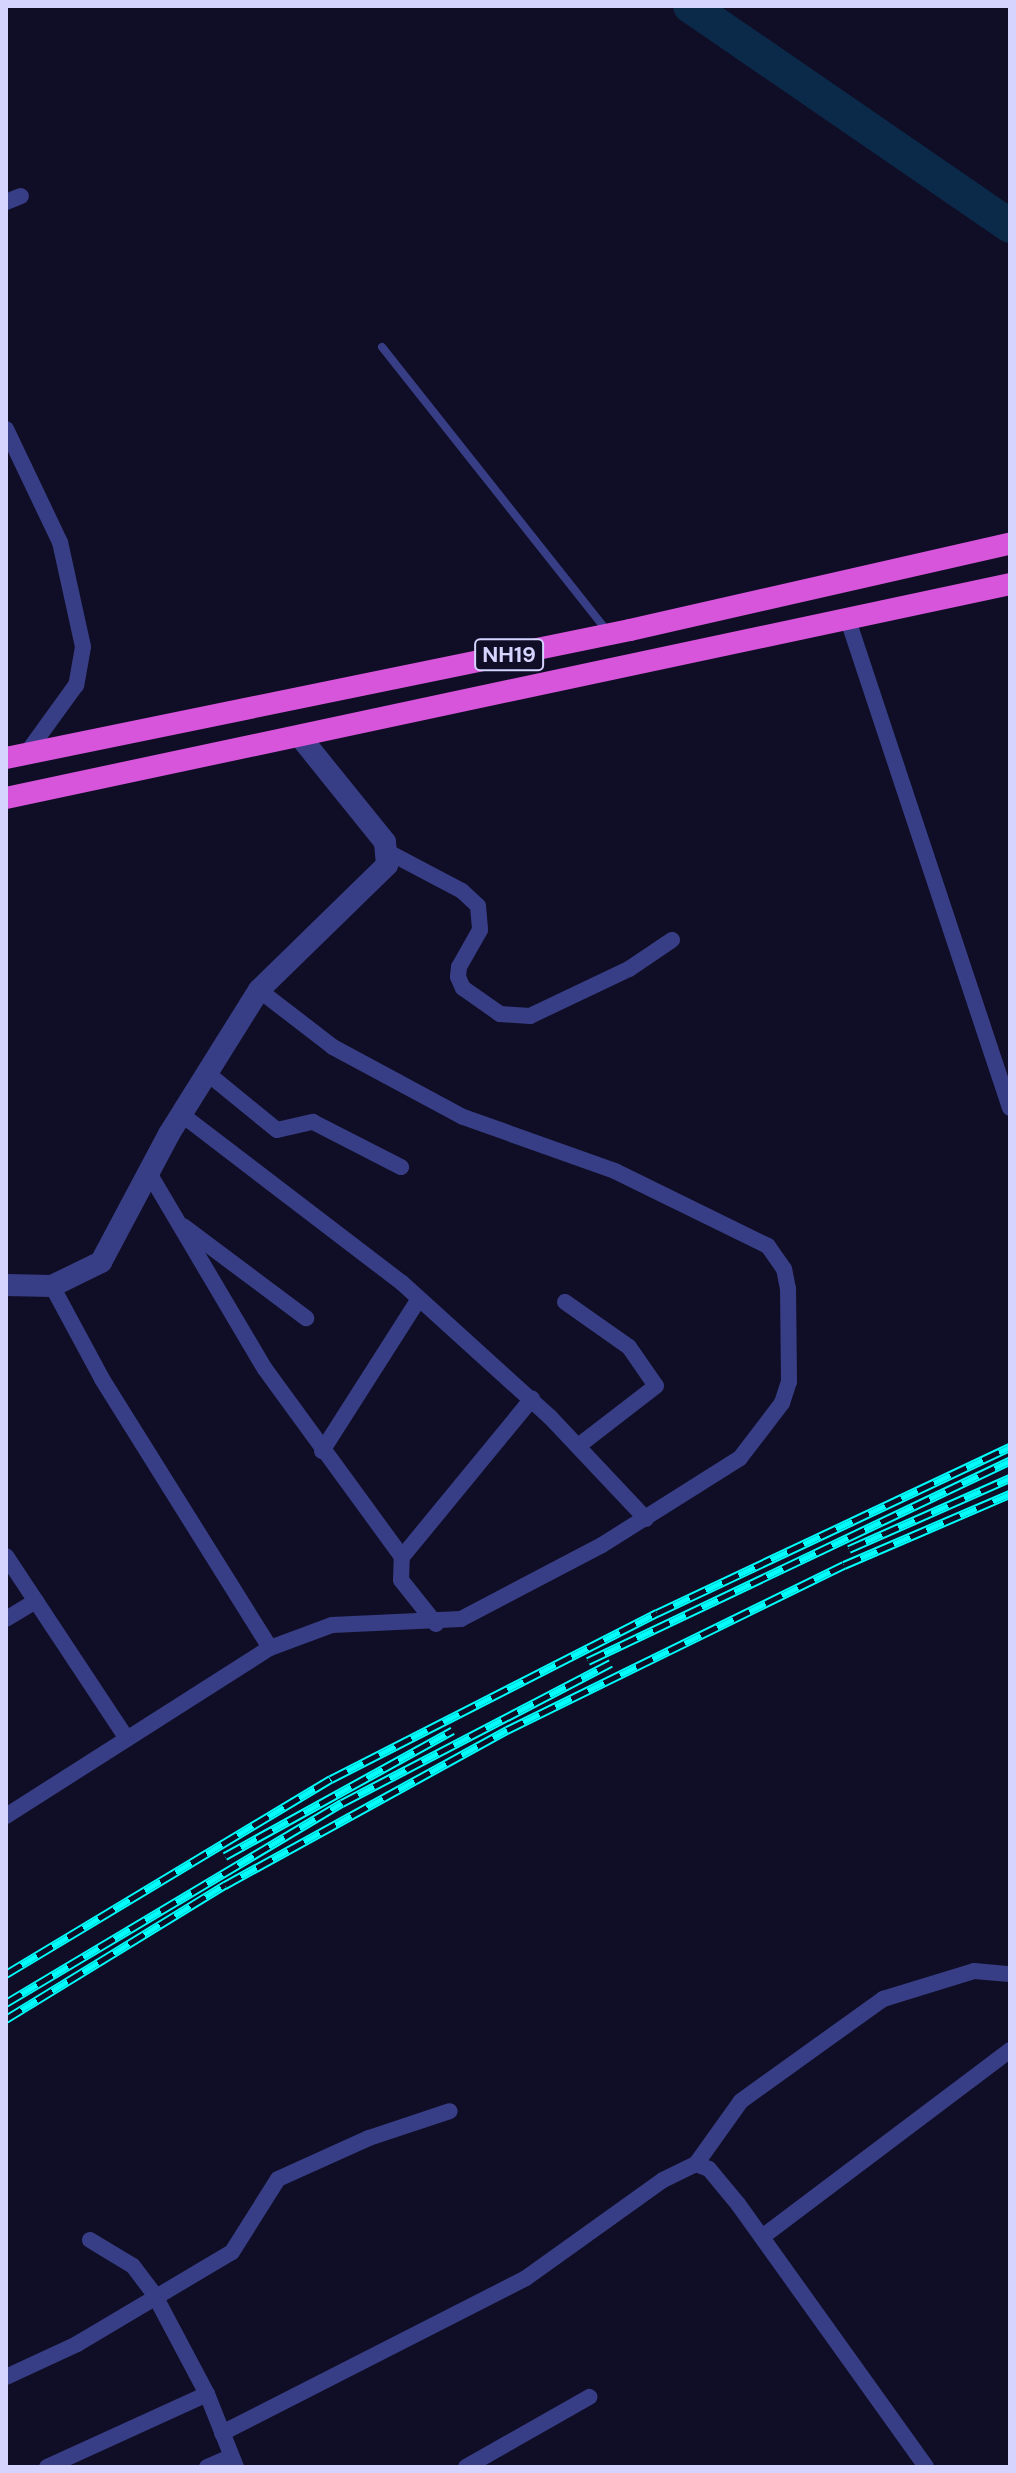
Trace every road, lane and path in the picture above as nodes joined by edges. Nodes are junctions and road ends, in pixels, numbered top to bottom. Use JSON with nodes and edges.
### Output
{"nodes":[{"id":1,"x":382,"y":347,"type":"dead end"},
{"id":2,"x":6,"y":429,"type":"edge"},
{"id":3,"x":1010,"y":544,"type":"edge"},
{"id":4,"x":1010,"y":584,"type":"edge"},
{"id":5,"x":848,"y":620,"type":"junction"},
{"id":6,"x":610,"y":634,"type":"junction"},
{"id":7,"x":301,"y":738,"type":"junction"},
{"id":8,"x":16,"y":756,"type":"edge"},
{"id":9,"x":6,"y":798,"type":"edge"},
{"id":10,"x":390,"y":853,"type":"junction"},
{"id":11,"x":672,"y":940,"type":"dead end"},
{"id":12,"x":259,"y":990,"type":"junction"},
{"id":13,"x":207,"y":1073,"type":"junction"},
{"id":14,"x":1010,"y":1108,"type":"edge"},
{"id":15,"x":181,"y":1114,"type":"junction"},
{"id":16,"x":401,"y":1167,"type":"dead end"},
{"id":17,"x":149,"y":1173,"type":"junction"},
{"id":18,"x":178,"y":1223,"type":"junction"},
{"id":19,"x":6,"y":1285,"type":"edge"},
{"id":20,"x":52,"y":1286,"type":"junction"},
{"id":21,"x":419,"y":1299,"type":"junction"},
{"id":22,"x":565,"y":1302,"type":"dead end"},
{"id":23,"x":306,"y":1318,"type":"dead end"},
{"id":24,"x":532,"y":1399,"type":"junction"},
{"id":25,"x":578,"y":1446,"type":"junction"},
{"id":26,"x":322,"y":1451,"type":"junction"},
{"id":27,"x":646,"y":1519,"type":"junction"},
{"id":28,"x":6,"y":1556,"type":"edge"},
{"id":29,"x":402,"y":1557,"type":"junction"},
{"id":30,"x":36,"y":1601,"type":"junction"},
{"id":31,"x":6,"y":1619,"type":"edge"},
{"id":32,"x":436,"y":1624,"type":"junction"},
{"id":33,"x":270,"y":1648,"type":"junction"},
{"id":34,"x":127,"y":1739,"type":"junction"},
{"id":35,"x":6,"y":1816,"type":"edge"},
{"id":36,"x":1010,"y":1974,"type":"edge"},
{"id":37,"x":1010,"y":2050,"type":"edge"},
{"id":38,"x":450,"y":2111,"type":"dead end"},
{"id":39,"x":696,"y":2164,"type":"junction"},
{"id":40,"x":762,"y":2237,"type":"junction"},
{"id":41,"x":90,"y":2240,"type":"dead end"},
{"id":42,"x":154,"y":2294,"type":"junction"},
{"id":43,"x":6,"y":2377,"type":"edge"},
{"id":44,"x":207,"y":2394,"type":"junction"},
{"id":45,"x":589,"y":2397,"type":"dead end"},
{"id":46,"x":222,"y":2433,"type":"junction"},
{"id":47,"x":233,"y":2462,"type":"edge"},
{"id":48,"x":485,"y":2463,"type":"edge"},
{"id":49,"x":47,"y":2467,"type":"edge"},
{"id":50,"x":207,"y":2467,"type":"edge"},
{"id":51,"x":466,"y":2467,"type":"edge"},
{"id":52,"x":926,"y":2467,"type":"edge"}],
"edges":[{"from":1,"to":6,"type":"lane"},
{"from":2,"to":8,"type":"street"},
{"from":3,"to":6,"type":"highway","number":"NH19"},
{"from":4,"to":5,"type":"highway","number":"NH19"},
{"from":5,"to":7,"type":"highway","number":"NH19"},
{"from":5,"to":14,"type":"street"},
{"from":6,"to":8,"type":"highway","number":"NH19"},
{"from":7,"to":9,"type":"highway","number":"NH19"},
{"from":7,"to":10,"type":"street"},
{"from":10,"to":11,"type":"street"},
{"from":10,"to":12,"type":"street"},
{"from":12,"to":13,"type":"street"},
{"from":12,"to":27,"type":"street"},
{"from":13,"to":15,"type":"street"},
{"from":13,"to":16,"type":"street"},
{"from":15,"to":17,"type":"street"},
{"from":15,"to":21,"type":"street"},
{"from":17,"to":18,"type":"street"},
{"from":17,"to":20,"type":"street"},
{"from":18,"to":23,"type":"street"},
{"from":18,"to":26,"type":"street"},
{"from":19,"to":20,"type":"street"},
{"from":20,"to":33,"type":"street"},
{"from":21,"to":24,"type":"street"},
{"from":21,"to":26,"type":"street"},
{"from":22,"to":25,"type":"street"},
{"from":24,"to":25,"type":"street"},
{"from":24,"to":29,"type":"street"},
{"from":25,"to":27,"type":"street"},
{"from":26,"to":29,"type":"street"},
{"from":27,"to":32,"type":"street"},
{"from":28,"to":30,"type":"street"},
{"from":29,"to":32,"type":"street"},
{"from":30,"to":31,"type":"street"},
{"from":30,"to":34,"type":"street"},
{"from":32,"to":33,"type":"street"},
{"from":33,"to":34,"type":"street"},
{"from":34,"to":35,"type":"street"},
{"from":36,"to":39,"type":"street"},
{"from":37,"to":40,"type":"street"},
{"from":38,"to":42,"type":"street"},
{"from":39,"to":40,"type":"street"},
{"from":39,"to":46,"type":"street"},
{"from":40,"to":52,"type":"street"},
{"from":41,"to":42,"type":"street"},
{"from":42,"to":43,"type":"street"},
{"from":42,"to":44,"type":"street"},
{"from":44,"to":46,"type":"street"},
{"from":44,"to":49,"type":"street"},
{"from":45,"to":48,"type":"street"},
{"from":46,"to":47,"type":"street"},
{"from":47,"to":50,"type":"street"},
{"from":48,"to":51,"type":"street"}]}
